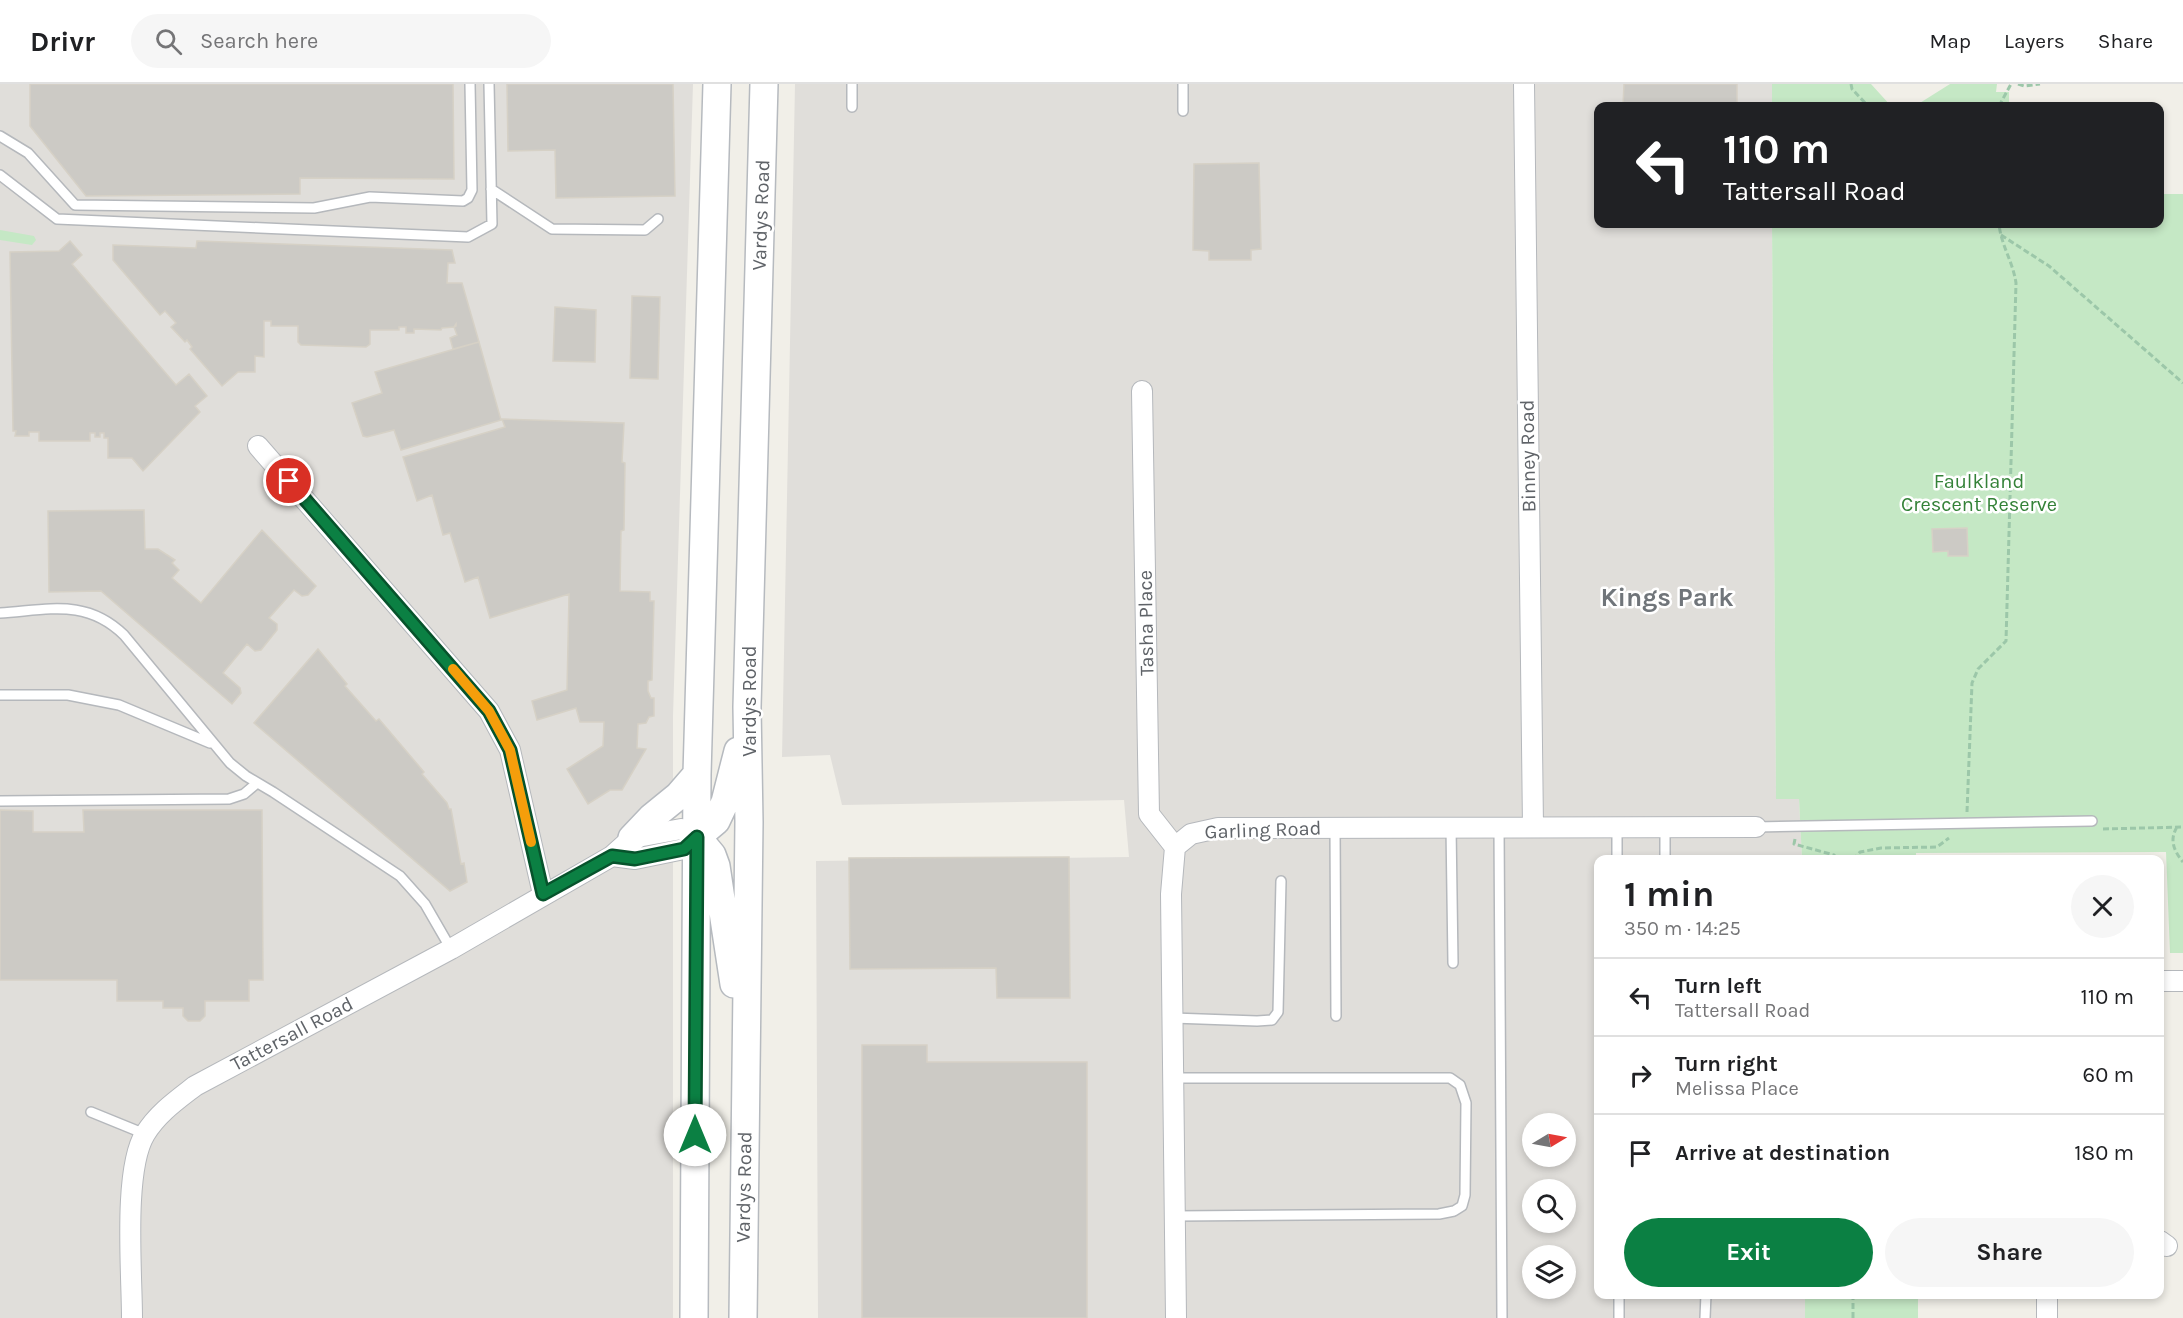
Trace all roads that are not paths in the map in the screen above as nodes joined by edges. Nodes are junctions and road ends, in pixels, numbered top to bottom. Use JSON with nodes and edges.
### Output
{"nodes":[{"id":1,"x":470,"y":84,"type":"edge"},
{"id":2,"x":489,"y":84,"type":"edge"},
{"id":3,"x":717,"y":84,"type":"edge"},
{"id":4,"x":765,"y":84,"type":"edge"},
{"id":5,"x":852,"y":84,"type":"edge"},
{"id":6,"x":1183,"y":84,"type":"edge"},
{"id":7,"x":1524,"y":84,"type":"edge"},
{"id":8,"x":852,"y":107,"type":"dead end"},
{"id":9,"x":1183,"y":111,"type":"dead end"},
{"id":10,"x":0,"y":136,"type":"edge"},
{"id":11,"x":0,"y":175,"type":"edge"},
{"id":12,"x":491,"y":189,"type":"junction"},
{"id":13,"x":658,"y":219,"type":"dead end"},
{"id":14,"x":1142,"y":391,"type":"dead end"},
{"id":15,"x":258,"y":446,"type":"dead end"},
{"id":16,"x":0,"y":613,"type":"edge"},
{"id":17,"x":0,"y":694,"type":"edge"},
{"id":18,"x":747,"y":707,"type":"junction"},
{"id":19,"x":212,"y":744,"type":"junction"},
{"id":20,"x":697,"y":774,"type":"junction"},
{"id":21,"x":257,"y":783,"type":"junction"},
{"id":22,"x":0,"y":801,"type":"edge"},
{"id":23,"x":2092,"y":821,"type":"dead end"},
{"id":24,"x":1335,"y":827,"type":"junction"},
{"id":25,"x":1451,"y":827,"type":"junction"},
{"id":26,"x":1499,"y":827,"type":"junction"},
{"id":27,"x":1533,"y":827,"type":"junction"},
{"id":28,"x":1617,"y":827,"type":"junction"},
{"id":29,"x":1665,"y":827,"type":"junction"},
{"id":30,"x":1756,"y":827,"type":"joint"},
{"id":31,"x":697,"y":837,"type":"junction"},
{"id":32,"x":632,"y":838,"type":"junction"},
{"id":33,"x":1174,"y":847,"type":"junction"},
{"id":34,"x":1617,"y":855,"type":"edge"},
{"id":35,"x":1665,"y":855,"type":"edge"},
{"id":36,"x":612,"y":856,"type":"junction"},
{"id":37,"x":1281,"y":881,"type":"dead end"},
{"id":38,"x":543,"y":894,"type":"junction"},
{"id":39,"x":451,"y":949,"type":"junction"},
{"id":40,"x":1453,"y":963,"type":"dead end"},
{"id":41,"x":2164,"y":981,"type":"edge"},
{"id":42,"x":2183,"y":981,"type":"edge"},
{"id":43,"x":1336,"y":1016,"type":"dead end"},
{"id":44,"x":1173,"y":1018,"type":"junction"},
{"id":45,"x":746,"y":1069,"type":"junction"},
{"id":46,"x":1173,"y":1078,"type":"junction"},
{"id":47,"x":92,"y":1112,"type":"dead end"},
{"id":48,"x":145,"y":1134,"type":"junction"},
{"id":49,"x":1174,"y":1216,"type":"junction"},
{"id":50,"x":1619,"y":1299,"type":"edge"},
{"id":51,"x":1706,"y":1299,"type":"edge"},
{"id":52,"x":2047,"y":1299,"type":"edge"},
{"id":53,"x":132,"y":1318,"type":"edge"},
{"id":54,"x":694,"y":1318,"type":"edge"},
{"id":55,"x":743,"y":1318,"type":"edge"},
{"id":56,"x":1176,"y":1318,"type":"edge"},
{"id":57,"x":1502,"y":1318,"type":"edge"},
{"id":58,"x":1619,"y":1318,"type":"edge"},
{"id":59,"x":1706,"y":1318,"type":"edge"},
{"id":60,"x":2047,"y":1318,"type":"edge"}],
"edges":[{"from":1,"to":10,"type":"lane"},
{"from":2,"to":12,"type":"lane"},
{"from":3,"to":20,"type":"main road"},
{"from":4,"to":18,"type":"main road","name":"Vardys Road"},
{"from":5,"to":8,"type":"lane"},
{"from":6,"to":9,"type":"lane"},
{"from":7,"to":27,"type":"street","name":"Binney Road"},
{"from":11,"to":12,"type":"lane"},
{"from":12,"to":13,"type":"lane"},
{"from":14,"to":33,"type":"street","name":"Tasha Place"},
{"from":15,"to":38,"type":"street"},
{"from":16,"to":19,"type":"lane"},
{"from":17,"to":19,"type":"lane"},
{"from":18,"to":31,"type":"main road"},
{"from":18,"to":45,"type":"main road","name":"Vardys Road"},
{"from":19,"to":21,"type":"lane"},
{"from":20,"to":31,"type":"main road"},
{"from":20,"to":32,"type":"main road"},
{"from":21,"to":22,"type":"lane"},
{"from":21,"to":39,"type":"lane"},
{"from":23,"to":30,"type":"lane"},
{"from":24,"to":25,"type":"street","name":"Garling Road"},
{"from":24,"to":33,"type":"street","name":"Garling Road"},
{"from":24,"to":43,"type":"lane"},
{"from":25,"to":26,"type":"street","name":"Garling Road"},
{"from":25,"to":40,"type":"lane"},
{"from":26,"to":27,"type":"street","name":"Garling Road"},
{"from":26,"to":57,"type":"lane"},
{"from":27,"to":28,"type":"street","name":"Garling Road"},
{"from":28,"to":29,"type":"street","name":"Garling Road"},
{"from":28,"to":34,"type":"lane"},
{"from":29,"to":30,"type":"street","name":"Garling Road"},
{"from":29,"to":35,"type":"lane"},
{"from":31,"to":32,"type":"street"},
{"from":31,"to":36,"type":"street"},
{"from":31,"to":45,"type":"main road"},
{"from":31,"to":54,"type":"main road"},
{"from":32,"to":36,"type":"street","name":"Tattersall Road"},
{"from":33,"to":44,"type":"street"},
{"from":36,"to":38,"type":"street","name":"Tattersall Road"},
{"from":37,"to":44,"type":"lane"},
{"from":38,"to":39,"type":"street","name":"Tattersall Road"},
{"from":39,"to":48,"type":"street","name":"Tattersall Road"},
{"from":41,"to":42,"type":"street"},
{"from":44,"to":46,"type":"street"},
{"from":45,"to":55,"type":"main road","name":"Vardys Road"},
{"from":46,"to":49,"type":"street"},
{"from":46,"to":49,"type":"lane"},
{"from":47,"to":48,"type":"lane"},
{"from":48,"to":53,"type":"street","name":"Tattersall Road"},
{"from":49,"to":56,"type":"street"},
{"from":50,"to":58,"type":"lane"},
{"from":51,"to":59,"type":"lane"},
{"from":52,"to":60,"type":"street"}]}
